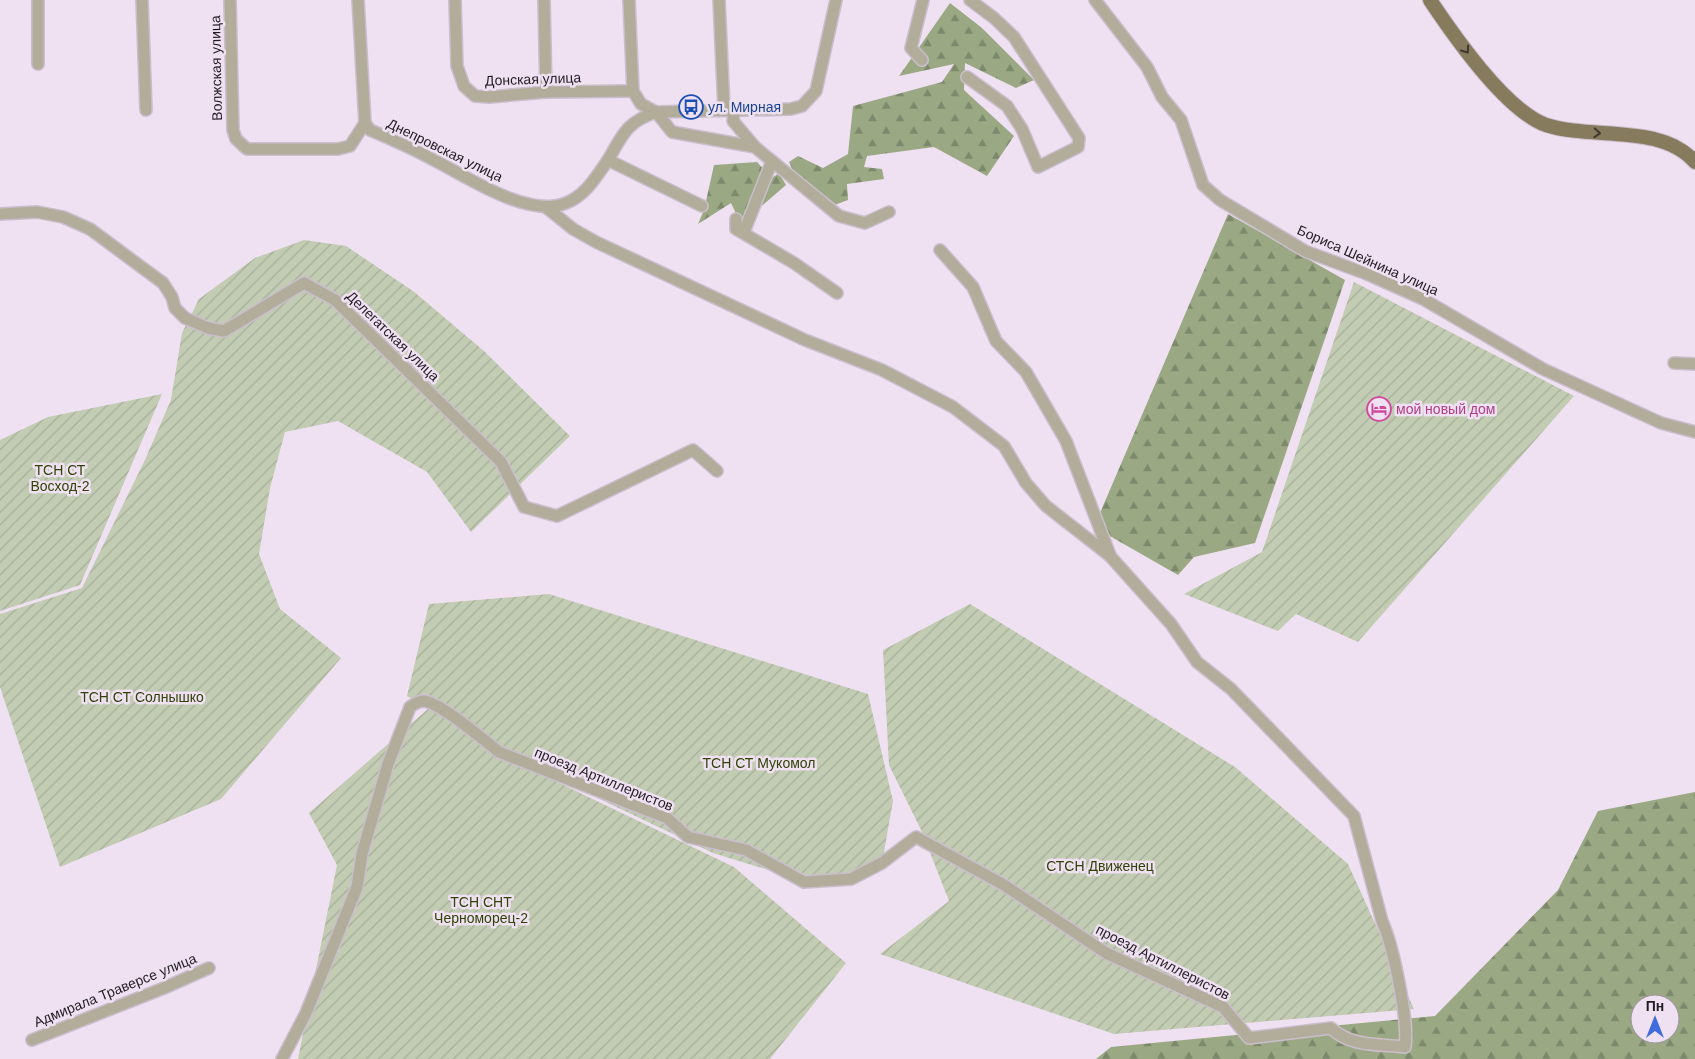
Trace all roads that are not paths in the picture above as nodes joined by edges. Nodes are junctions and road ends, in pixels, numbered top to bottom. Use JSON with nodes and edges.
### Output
{"nodes":[{"id":1,"x":38,"y":0,"type":"edge"},
{"id":2,"x":142,"y":0,"type":"edge"},
{"id":3,"x":230,"y":0,"type":"edge"},
{"id":4,"x":358,"y":0,"type":"edge"},
{"id":5,"x":455,"y":0,"type":"edge"},
{"id":6,"x":544,"y":0,"type":"edge"},
{"id":7,"x":629,"y":0,"type":"edge"},
{"id":8,"x":719,"y":0,"type":"edge"},
{"id":9,"x":836,"y":0,"type":"edge"},
{"id":10,"x":923,"y":0,"type":"edge"},
{"id":11,"x":970,"y":0,"type":"edge"},
{"id":12,"x":1094,"y":0,"type":"edge"},
{"id":13,"x":1433,"y":5,"type":"edge"},
{"id":14,"x":922,"y":60,"type":"dead end"},
{"id":15,"x":38,"y":64,"type":"dead end"},
{"id":16,"x":968,"y":78,"type":"dead end"},
{"id":17,"x":633,"y":91,"type":"junction"},
{"id":18,"x":546,"y":92,"type":"junction"},
{"id":19,"x":729,"y":109,"type":"junction"},
{"id":20,"x":146,"y":110,"type":"dead end"},
{"id":21,"x":656,"y":112,"type":"junction"},
{"id":22,"x":365,"y":123,"type":"junction"},
{"id":23,"x":755,"y":147,"type":"junction"},
{"id":24,"x":608,"y":160,"type":"junction"},
{"id":25,"x":772,"y":161,"type":"junction"},
{"id":26,"x":1695,"y":162,"type":"edge"},
{"id":27,"x":702,"y":206,"type":"dead end"},
{"id":28,"x":547,"y":208,"type":"junction"},
{"id":29,"x":889,"y":212,"type":"dead end"},
{"id":30,"x":0,"y":214,"type":"edge"},
{"id":31,"x":736,"y":220,"type":"dead end"},
{"id":32,"x":744,"y":232,"type":"junction"},
{"id":33,"x":940,"y":250,"type":"dead end"},
{"id":34,"x":837,"y":293,"type":"dead end"},
{"id":35,"x":805,"y":340,"type":"joint"},
{"id":36,"x":1674,"y":363,"type":"dead end"},
{"id":37,"x":1695,"y":364,"type":"edge"},
{"id":38,"x":1695,"y":432,"type":"edge"},
{"id":39,"x":717,"y":471,"type":"dead end"},
{"id":40,"x":1110,"y":556,"type":"junction"},
{"id":41,"x":209,"y":968,"type":"dead end"},
{"id":42,"x":32,"y":1040,"type":"dead end"},
{"id":43,"x":282,"y":1059,"type":"edge"}],
"edges":[{"from":1,"to":15,"type":"street"},
{"from":2,"to":20,"type":"street"},
{"from":3,"to":22,"type":"street","name":"Волжская улица"},
{"from":4,"to":22,"type":"street","name":"Днепровская улица"},
{"from":5,"to":18,"type":"street","name":"Донская улица"},
{"from":6,"to":18,"type":"street"},
{"from":7,"to":17,"type":"street"},
{"from":8,"to":19,"type":"street"},
{"from":9,"to":19,"type":"street"},
{"from":10,"to":14,"type":"street"},
{"from":11,"to":16,"type":"street"},
{"from":12,"to":38,"type":"street","name":"Бориса Шейнина улица"},
{"from":13,"to":26,"type":"main road","one_way":true},
{"from":17,"to":18,"type":"street","name":"Донская улица"},
{"from":17,"to":21,"type":"street"},
{"from":19,"to":21,"type":"street"},
{"from":19,"to":23,"type":"street"},
{"from":21,"to":23,"type":"street"},
{"from":21,"to":24,"type":"street","name":"Днепровская улица"},
{"from":22,"to":28,"type":"street","name":"Днепровская улица"},
{"from":23,"to":25,"type":"street"},
{"from":24,"to":27,"type":"street"},
{"from":24,"to":28,"type":"street","name":"Днепровская улица"},
{"from":25,"to":29,"type":"street"},
{"from":25,"to":32,"type":"street"},
{"from":28,"to":35,"type":"street","name":"Днепровская улица"},
{"from":30,"to":39,"type":"street","name":"Делегатская улица"},
{"from":31,"to":32,"type":"street"},
{"from":32,"to":34,"type":"street"},
{"from":33,"to":40,"type":"street"},
{"from":35,"to":40,"type":"street","name":"проезд Артиллеристов"},
{"from":36,"to":37,"type":"street"},
{"from":40,"to":43,"type":"street","name":"проезд Артиллеристов"},
{"from":41,"to":42,"type":"street","name":"Адмирала Траверсе улица"}]}
